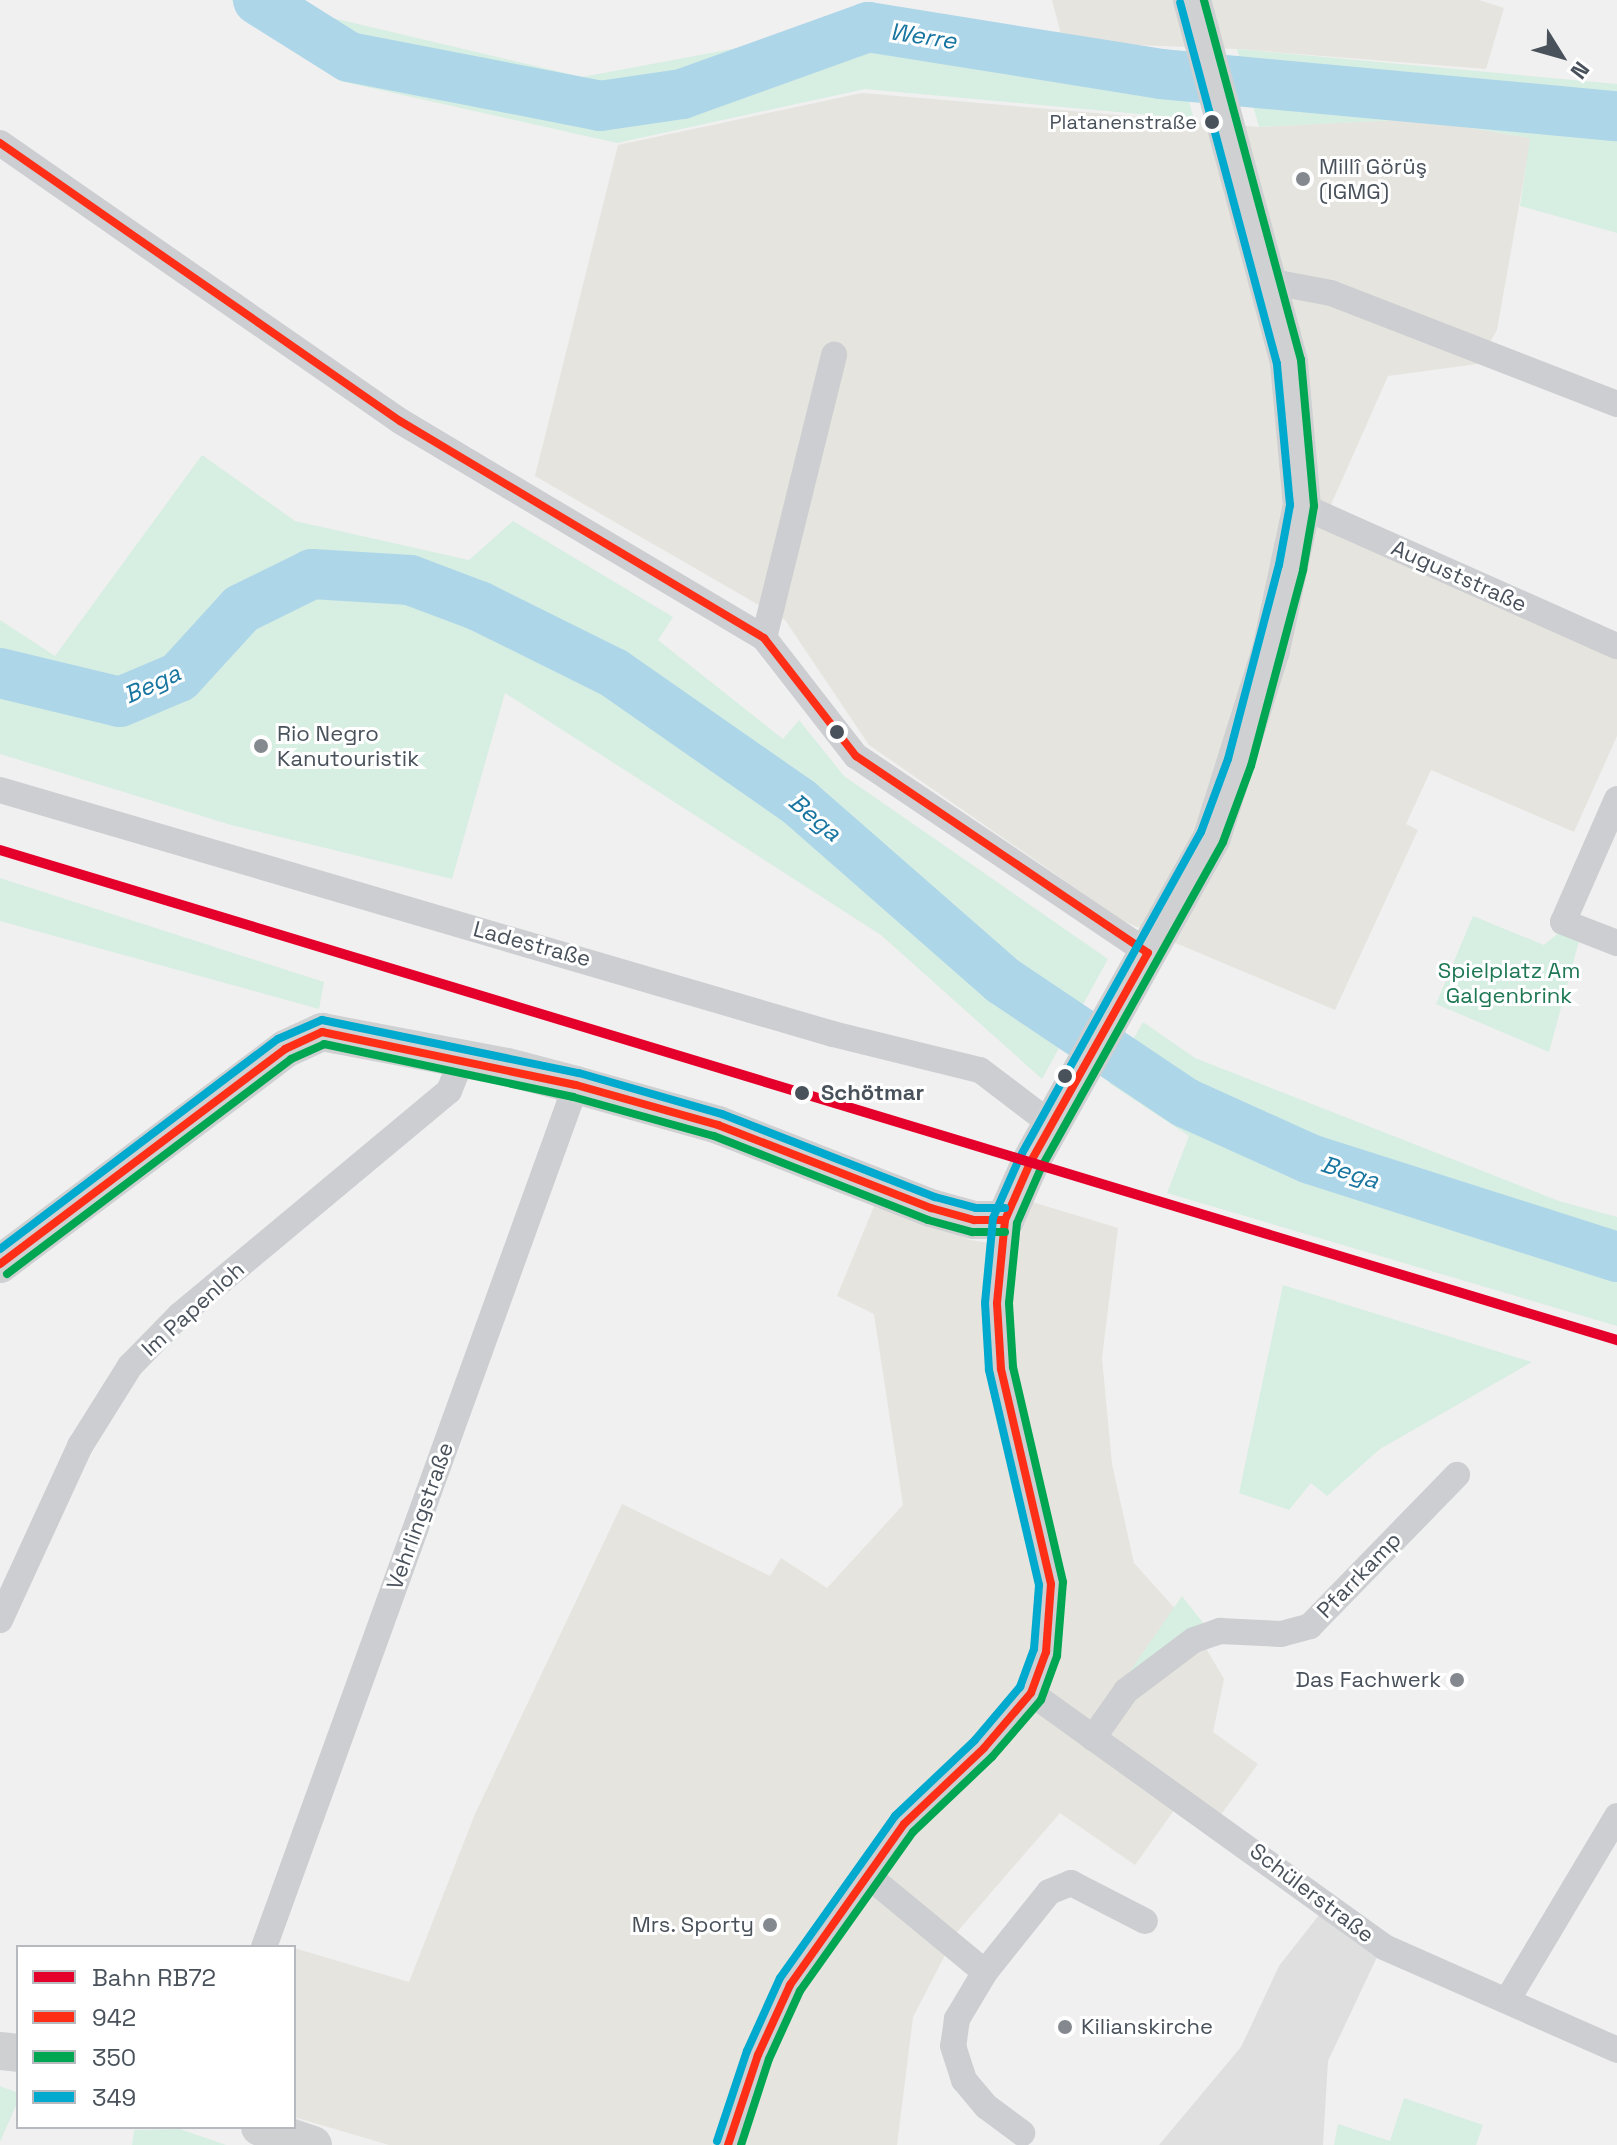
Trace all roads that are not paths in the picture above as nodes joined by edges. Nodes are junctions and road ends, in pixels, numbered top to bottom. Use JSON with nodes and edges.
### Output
{"nodes":[{"id":1,"x":1197,"y":17,"type":"edge"},
{"id":2,"x":0,"y":143,"type":"edge"},
{"id":3,"x":1267,"y":281,"type":"junction"},
{"id":4,"x":834,"y":355,"type":"dead end"},
{"id":5,"x":1617,"y":404,"type":"edge"},
{"id":6,"x":1302,"y":506,"type":"junction"},
{"id":7,"x":764,"y":638,"type":"junction"},
{"id":8,"x":1617,"y":646,"type":"edge"},
{"id":9,"x":0,"y":790,"type":"edge"},
{"id":10,"x":1617,"y":799,"type":"edge"},
{"id":11,"x":1617,"y":943,"type":"edge"},
{"id":12,"x":1148,"y":953,"type":"junction"},
{"id":13,"x":462,"y":1059,"type":"junction"},
{"id":14,"x":576,"y":1085,"type":"junction"},
{"id":15,"x":1051,"y":1124,"type":"junction"},
{"id":16,"x":1005,"y":1220,"type":"junction"},
{"id":17,"x":0,"y":1264,"type":"edge"},
{"id":18,"x":1457,"y":1475,"type":"dead end"},
{"id":19,"x":0,"y":1620,"type":"edge"},
{"id":20,"x":1031,"y":1693,"type":"junction"},
{"id":21,"x":1093,"y":1738,"type":"junction"},
{"id":22,"x":1617,"y":1816,"type":"edge"},
{"id":23,"x":866,"y":1874,"type":"junction"},
{"id":24,"x":1145,"y":1921,"type":"dead end"},
{"id":25,"x":265,"y":1945,"type":"edge"},
{"id":26,"x":985,"y":1972,"type":"junction"},
{"id":27,"x":1508,"y":1999,"type":"junction"},
{"id":28,"x":1617,"y":2050,"type":"edge"},
{"id":29,"x":266,"y":2129,"type":"edge"},
{"id":30,"x":1022,"y":2133,"type":"dead end"},
{"id":31,"x":313,"y":2145,"type":"edge"},
{"id":32,"x":728,"y":2145,"type":"edge"}],
"edges":[{"from":1,"to":3,"type":"street"},
{"from":2,"to":7,"type":"street"},
{"from":3,"to":5,"type":"street"},
{"from":3,"to":6,"type":"street"},
{"from":4,"to":7,"type":"street"},
{"from":6,"to":8,"type":"street","name":"Auguststraße"},
{"from":6,"to":12,"type":"street"},
{"from":7,"to":12,"type":"street"},
{"from":9,"to":15,"type":"street","name":"Ladestraße"},
{"from":10,"to":11,"type":"street"},
{"from":12,"to":15,"type":"street"},
{"from":13,"to":14,"type":"street"},
{"from":13,"to":17,"type":"street"},
{"from":13,"to":19,"type":"street","name":"Im Papenloh"},
{"from":14,"to":16,"type":"street"},
{"from":14,"to":25,"type":"street","name":"Vehrlingstraße"},
{"from":15,"to":16,"type":"street"},
{"from":16,"to":20,"type":"street"},
{"from":18,"to":21,"type":"street","name":"Pfarrkamp"},
{"from":20,"to":21,"type":"street","name":"Schülerstraße"},
{"from":20,"to":23,"type":"street"},
{"from":21,"to":27,"type":"street","name":"Schülerstraße"},
{"from":22,"to":27,"type":"street"},
{"from":23,"to":26,"type":"street"},
{"from":23,"to":32,"type":"street"},
{"from":24,"to":26,"type":"street"},
{"from":26,"to":30,"type":"street"},
{"from":27,"to":28,"type":"street","name":"Schülerstraße"},
{"from":29,"to":31,"type":"street"}]}
